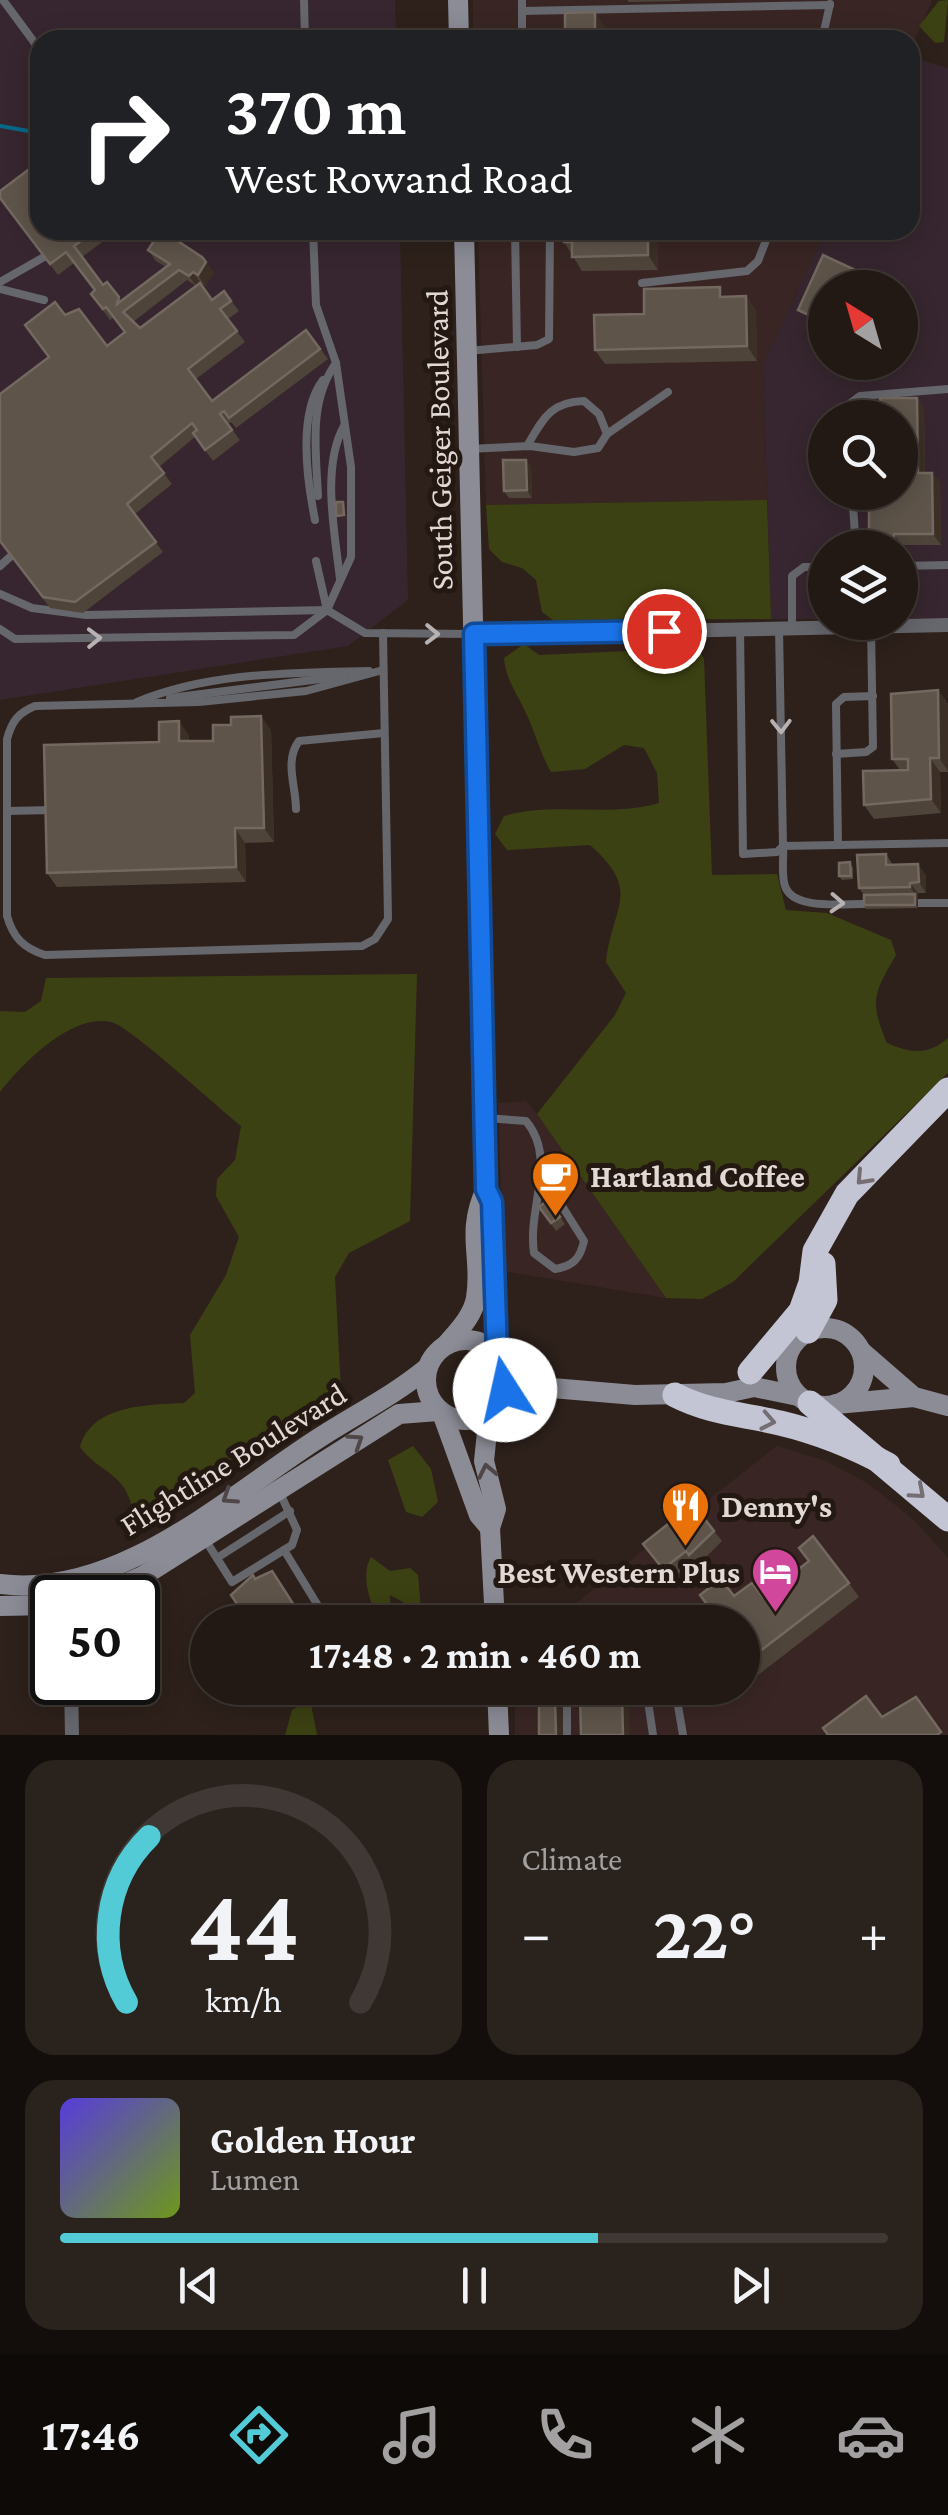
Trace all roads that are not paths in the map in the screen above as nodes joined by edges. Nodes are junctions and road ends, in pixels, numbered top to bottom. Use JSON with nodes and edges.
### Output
{"nodes":[{"id":1,"x":3,"y":0,"type":"edge"},
{"id":2,"x":304,"y":0,"type":"edge"},
{"id":3,"x":458,"y":0,"type":"edge"},
{"id":4,"x":522,"y":0,"type":"edge"},
{"id":5,"x":830,"y":2,"type":"edge"},
{"id":6,"x":686,"y":4,"type":"edge"},
{"id":7,"x":522,"y":11,"type":"junction"},
{"id":8,"x":305,"y":30,"type":"edge"},
{"id":9,"x":459,"y":30,"type":"edge"},
{"id":10,"x":522,"y":30,"type":"edge"},
{"id":11,"x":824,"y":30,"type":"edge"},
{"id":12,"x":30,"y":36,"type":"edge"},
{"id":13,"x":157,"y":240,"type":"edge"},
{"id":14,"x":313,"y":240,"type":"edge"},
{"id":15,"x":464,"y":240,"type":"edge"},
{"id":16,"x":515,"y":240,"type":"edge"},
{"id":17,"x":550,"y":240,"type":"edge"},
{"id":18,"x":766,"y":240,"type":"edge"},
{"id":19,"x":162,"y":246,"type":"edge"},
{"id":20,"x":44,"y":257,"type":"edge"},
{"id":21,"x":642,"y":282,"type":"dead end"},
{"id":22,"x":0,"y":286,"type":"edge"},
{"id":23,"x":44,"y":300,"type":"dead end"},
{"id":24,"x":517,"y":346,"type":"junction"},
{"id":25,"x":467,"y":352,"type":"junction"},
{"id":26,"x":336,"y":362,"type":"junction"},
{"id":27,"x":323,"y":380,"type":"junction"},
{"id":28,"x":948,"y":388,"type":"edge"},
{"id":29,"x":668,"y":392,"type":"dead end"},
{"id":30,"x":855,"y":400,"type":"edge"},
{"id":31,"x":344,"y":425,"type":"junction"},
{"id":32,"x":607,"y":434,"type":"junction"},
{"id":33,"x":527,"y":446,"type":"junction"},
{"id":34,"x":470,"y":449,"type":"junction"},
{"id":35,"x":318,"y":496,"type":"dead end"},
{"id":36,"x":314,"y":520,"type":"dead end"},
{"id":37,"x":11,"y":556,"type":"edge"},
{"id":38,"x":316,"y":561,"type":"dead end"},
{"id":39,"x":0,"y":566,"type":"edge"},
{"id":40,"x":808,"y":566,"type":"edge"},
{"id":41,"x":918,"y":566,"type":"edge"},
{"id":42,"x":948,"y":566,"type":"edge"},
{"id":43,"x":341,"y":584,"type":"junction"},
{"id":44,"x":0,"y":594,"type":"edge"},
{"id":45,"x":326,"y":610,"type":"junction"},
{"id":46,"x":948,"y":625,"type":"edge"},
{"id":47,"x":918,"y":626,"type":"edge"},
{"id":48,"x":786,"y":628,"type":"junction"},
{"id":49,"x":808,"y":628,"type":"edge"},
{"id":50,"x":0,"y":629,"type":"edge"},
{"id":51,"x":740,"y":629,"type":"junction"},
{"id":52,"x":383,"y":633,"type":"junction"},
{"id":53,"x":474,"y":634,"type":"junction"},
{"id":54,"x":871,"y":640,"type":"edge"},
{"id":55,"x":383,"y":670,"type":"junction"},
{"id":56,"x":873,"y":696,"type":"junction"},
{"id":57,"x":132,"y":704,"type":"junction"},
{"id":58,"x":384,"y":733,"type":"junction"},
{"id":59,"x":836,"y":754,"type":"junction"},
{"id":60,"x":296,"y":809,"type":"dead end"},
{"id":61,"x":55,"y":810,"type":"edge"},
{"id":62,"x":7,"y":811,"type":"junction"},
{"id":63,"x":948,"y":843,"type":"edge"},
{"id":64,"x":838,"y":845,"type":"junction"},
{"id":65,"x":784,"y":846,"type":"junction"},
{"id":66,"x":948,"y":903,"type":"edge"},
{"id":67,"x":866,"y":904,"type":"edge"},
{"id":68,"x":918,"y":904,"type":"edge"},
{"id":69,"x":948,"y":1090,"type":"edge"},
{"id":70,"x":485,"y":1118,"type":"junction"},
{"id":71,"x":542,"y":1174,"type":"junction"},
{"id":72,"x":486,"y":1189,"type":"junction"},
{"id":73,"x":825,"y":1234,"type":"junction"},
{"id":74,"x":799,"y":1339,"type":"junction"},
{"id":75,"x":447,"y":1344,"type":"junction"},
{"id":76,"x":860,"y":1351,"type":"junction"},
{"id":77,"x":500,"y":1358,"type":"junction"},
{"id":78,"x":427,"y":1368,"type":"junction"},
{"id":79,"x":750,"y":1372,"type":"junction"},
{"id":80,"x":552,"y":1388,"type":"junction"},
{"id":81,"x":686,"y":1394,"type":"junction"},
{"id":82,"x":914,"y":1397,"type":"junction"},
{"id":83,"x":804,"y":1400,"type":"junction"},
{"id":84,"x":836,"y":1404,"type":"junction"},
{"id":85,"x":948,"y":1406,"type":"edge"},
{"id":86,"x":494,"y":1408,"type":"junction"},
{"id":87,"x":440,"y":1412,"type":"junction"},
{"id":88,"x":888,"y":1465,"type":"junction"},
{"id":89,"x":267,"y":1472,"type":"junction"},
{"id":90,"x":279,"y":1491,"type":"junction"},
{"id":91,"x":290,"y":1511,"type":"junction"},
{"id":92,"x":948,"y":1518,"type":"edge"},
{"id":93,"x":490,"y":1528,"type":"junction"},
{"id":94,"x":199,"y":1529,"type":"junction"},
{"id":95,"x":284,"y":1550,"type":"junction"},
{"id":96,"x":217,"y":1558,"type":"junction"},
{"id":97,"x":95,"y":1575,"type":"edge"},
{"id":98,"x":143,"y":1575,"type":"edge"},
{"id":99,"x":0,"y":1584,"type":"edge"},
{"id":100,"x":30,"y":1586,"type":"edge"},
{"id":101,"x":318,"y":1605,"type":"edge"},
{"id":102,"x":494,"y":1605,"type":"edge"},
{"id":103,"x":0,"y":1606,"type":"edge"},
{"id":104,"x":30,"y":1606,"type":"edge"},
{"id":105,"x":71,"y":1705,"type":"edge"},
{"id":106,"x":498,"y":1705,"type":"edge"},
{"id":107,"x":565,"y":1705,"type":"edge"},
{"id":108,"x":649,"y":1705,"type":"edge"},
{"id":109,"x":678,"y":1705,"type":"edge"},
{"id":110,"x":72,"y":1735,"type":"edge"},
{"id":111,"x":499,"y":1735,"type":"edge"},
{"id":112,"x":567,"y":1735,"type":"edge"},
{"id":113,"x":653,"y":1735,"type":"edge"},
{"id":114,"x":683,"y":1735,"type":"edge"}],
"edges":[{"from":1,"to":12,"type":"lane"},
{"from":2,"to":8,"type":"lane"},
{"from":3,"to":9,"type":"main road"},
{"from":4,"to":7,"type":"lane"},
{"from":5,"to":6,"type":"lane"},
{"from":5,"to":11,"type":"lane"},
{"from":6,"to":7,"type":"lane"},
{"from":7,"to":10,"type":"lane"},
{"from":13,"to":19,"type":"lane"},
{"from":14,"to":26,"type":"lane"},
{"from":15,"to":25,"type":"main road","name":"South Geiger Boulevard"},
{"from":16,"to":24,"type":"lane"},
{"from":17,"to":24,"type":"lane"},
{"from":18,"to":21,"type":"lane"},
{"from":20,"to":22,"type":"lane"},
{"from":22,"to":23,"type":"lane"},
{"from":24,"to":25,"type":"lane"},
{"from":25,"to":34,"type":"main road","name":"South Geiger Boulevard"},
{"from":26,"to":27,"type":"lane"},
{"from":26,"to":31,"type":"lane"},
{"from":27,"to":35,"type":"lane"},
{"from":27,"to":36,"type":"lane"},
{"from":28,"to":30,"type":"lane"},
{"from":29,"to":32,"type":"lane"},
{"from":31,"to":43,"type":"lane"},
{"from":31,"to":43,"type":"lane"},
{"from":32,"to":33,"type":"lane"},
{"from":32,"to":33,"type":"lane"},
{"from":33,"to":34,"type":"lane"},
{"from":34,"to":53,"type":"main road","name":"South Geiger Boulevard"},
{"from":37,"to":39,"type":"lane"},
{"from":38,"to":45,"type":"lane"},
{"from":40,"to":48,"type":"lane"},
{"from":41,"to":42,"type":"lane"},
{"from":43,"to":45,"type":"lane"},
{"from":44,"to":45,"type":"lane"},
{"from":50,"to":45,"type":"lane","one_way":true},
{"from":45,"to":52,"type":"lane"},
{"from":46,"to":47,"type":"street"},
{"from":48,"to":49,"type":"street"},
{"from":48,"to":51,"type":"street"},
{"from":48,"to":65,"type":"lane","one_way":true},
{"from":51,"to":53,"type":"street"},
{"from":51,"to":65,"type":"lane"},
{"from":52,"to":53,"type":"lane","one_way":true},
{"from":52,"to":55,"type":"lane"},
{"from":53,"to":70,"type":"main road","name":"South Geiger Boulevard"},
{"from":54,"to":56,"type":"lane"},
{"from":55,"to":57,"type":"lane"},
{"from":55,"to":57,"type":"lane"},
{"from":55,"to":58,"type":"lane"},
{"from":56,"to":59,"type":"lane"},
{"from":56,"to":59,"type":"lane"},
{"from":57,"to":62,"type":"lane"},
{"from":58,"to":60,"type":"lane"},
{"from":58,"to":62,"type":"lane"},
{"from":59,"to":64,"type":"lane"},
{"from":61,"to":62,"type":"lane"},
{"from":63,"to":64,"type":"lane"},
{"from":64,"to":65,"type":"lane"},
{"from":65,"to":67,"type":"lane","one_way":true},
{"from":66,"to":68,"type":"lane"},
{"from":69,"to":73,"type":"highway","one_way":true},
{"from":70,"to":71,"type":"lane"},
{"from":70,"to":72,"type":"main road","name":"South Geiger Boulevard"},
{"from":71,"to":71,"type":"lane"},
{"from":72,"to":75,"type":"main road","name":"South Geiger Boulevard"},
{"from":72,"to":77,"type":"main road","name":"South Geiger Boulevard"},
{"from":73,"to":74,"type":"highway"},
{"from":73,"to":79,"type":"highway"},
{"from":74,"to":76,"type":"main road"},
{"from":74,"to":79,"type":"main road"},
{"from":74,"to":83,"type":"main road"},
{"from":75,"to":77,"type":"main road"},
{"from":75,"to":78,"type":"main road"},
{"from":76,"to":82,"type":"main road"},
{"from":76,"to":84,"type":"main road"},
{"from":77,"to":80,"type":"main road"},
{"from":77,"to":86,"type":"main road"},
{"from":78,"to":87,"type":"main road"},
{"from":78,"to":89,"type":"main road","name":"Flightline Boulevard"},
{"from":79,"to":81,"type":"main road"},
{"from":80,"to":81,"type":"main road"},
{"from":80,"to":86,"type":"main road"},
{"from":81,"to":83,"type":"main road"},
{"from":81,"to":88,"type":"highway","one_way":true},
{"from":82,"to":84,"type":"main road"},
{"from":82,"to":85,"type":"main road"},
{"from":83,"to":84,"type":"main road"},
{"from":83,"to":88,"type":"highway"},
{"from":86,"to":87,"type":"main road"},
{"from":93,"to":86,"type":"main road","one_way":true},
{"from":90,"to":87,"type":"main road","name":"Flightline Boulevard","one_way":true},
{"from":87,"to":93,"type":"main road"},
{"from":88,"to":92,"type":"highway","one_way":true},
{"from":89,"to":90,"type":"lane"},
{"from":89,"to":94,"type":"main road","name":"Flightline Boulevard","one_way":true},
{"from":90,"to":91,"type":"lane"},
{"from":90,"to":94,"type":"main road","name":"Flightline Boulevard"},
{"from":91,"to":95,"type":"lane"},
{"from":91,"to":96,"type":"lane"},
{"from":93,"to":102,"type":"main road"},
{"from":94,"to":96,"type":"lane"},
{"from":94,"to":97,"type":"main road","name":"Flightline Boulevard"},
{"from":94,"to":98,"type":"main road","name":"Flightline Boulevard"},
{"from":95,"to":96,"type":"lane"},
{"from":95,"to":101,"type":"lane"},
{"from":99,"to":100,"type":"main road","name":"Flightline Boulevard"},
{"from":103,"to":104,"type":"main road"},
{"from":105,"to":110,"type":"street"},
{"from":106,"to":111,"type":"main road"},
{"from":107,"to":112,"type":"lane"},
{"from":108,"to":113,"type":"lane"},
{"from":109,"to":114,"type":"lane"}]}
